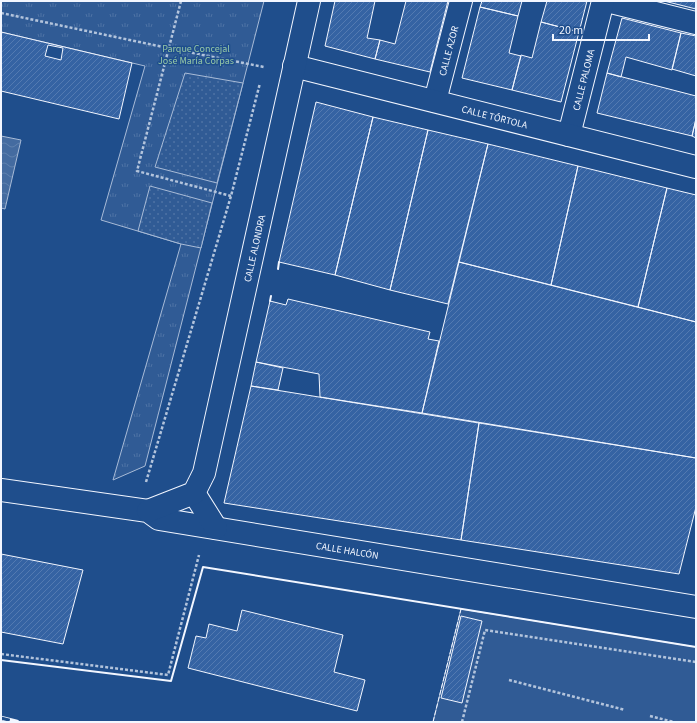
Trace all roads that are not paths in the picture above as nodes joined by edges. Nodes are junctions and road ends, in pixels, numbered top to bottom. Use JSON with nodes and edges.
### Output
{"nodes":[{"id":1,"x":309,"y":1,"type":"edge"},
{"id":2,"x":461,"y":1,"type":"edge"},
{"id":3,"x":603,"y":1,"type":"edge"},
{"id":4,"x":608,"y":1,"type":"edge"},
{"id":5,"x":696,"y":23,"type":"edge"},
{"id":6,"x":294,"y":66,"type":"junction"},
{"id":7,"x":436,"y":101,"type":"junction"},
{"id":8,"x":569,"y":135,"type":"junction"},
{"id":9,"x":696,"y":167,"type":"edge"},
{"id":10,"x":1,"y":490,"type":"edge"},
{"id":11,"x":194,"y":493,"type":"junction"},
{"id":12,"x":148,"y":511,"type":"junction"},
{"id":13,"x":216,"y":528,"type":"junction"},
{"id":14,"x":696,"y":607,"type":"edge"}],
"edges":[{"from":1,"to":6,"type":"main road","name":"CALLE ALONDRA"},
{"from":2,"to":7,"type":"main road","name":"CALLE AZOR"},
{"from":3,"to":8,"type":"main road","name":"CALLE PALOMA"},
{"from":4,"to":5,"type":"main road"},
{"from":6,"to":7,"type":"main road","name":"CALLE TÓRTOLA"},
{"from":6,"to":11,"type":"main road","name":"CALLE ALONDRA"},
{"from":7,"to":8,"type":"main road","name":"CALLE TÓRTOLA"},
{"from":8,"to":9,"type":"main road","name":"CALLE TÓRTOLA"},
{"from":10,"to":12,"type":"main road","name":"CALLE HALCÓN"},
{"from":11,"to":12,"type":"main road"},
{"from":11,"to":13,"type":"main road"},
{"from":12,"to":13,"type":"main road","name":"CALLE HALCÓN"},
{"from":13,"to":14,"type":"main road","name":"CALLE HALCÓN"}]}
